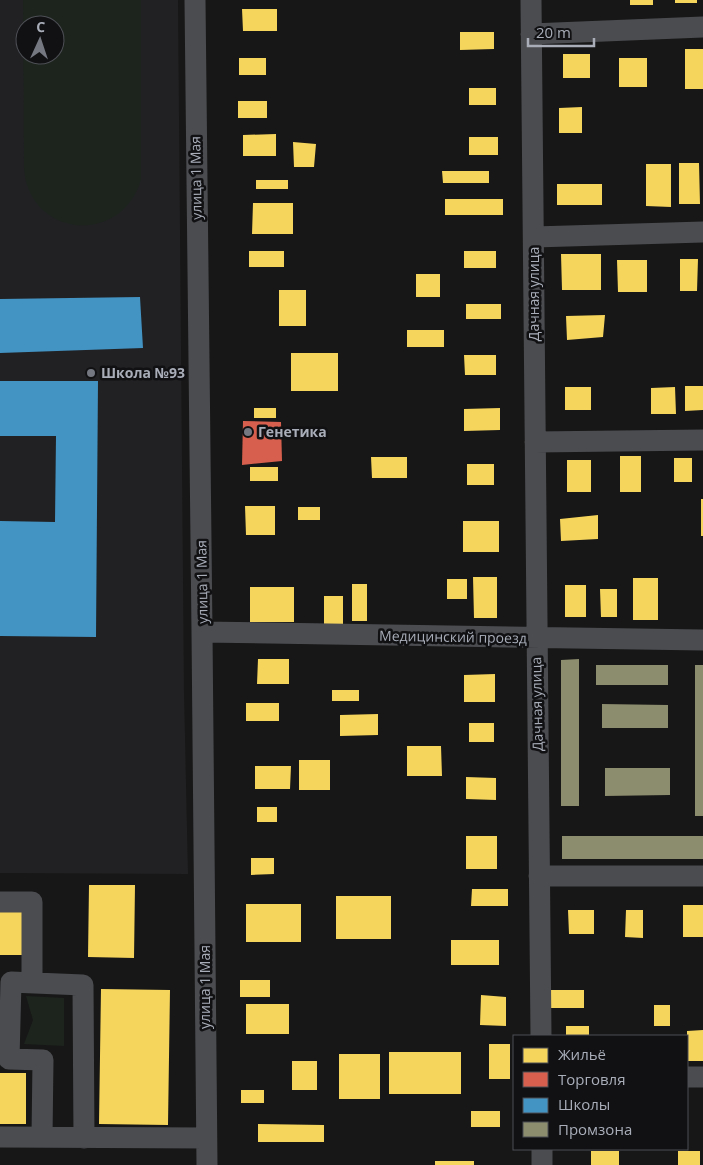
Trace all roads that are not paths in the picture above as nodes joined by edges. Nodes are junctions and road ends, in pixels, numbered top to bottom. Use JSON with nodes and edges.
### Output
{"nodes":[{"id":1,"x":195,"y":0,"type":"edge"},
{"id":2,"x":530,"y":0,"type":"edge"},
{"id":3,"x":703,"y":26,"type":"edge"},
{"id":4,"x":531,"y":34,"type":"junction"},
{"id":5,"x":703,"y":232,"type":"edge"},
{"id":6,"x":534,"y":237,"type":"junction"},
{"id":7,"x":703,"y":440,"type":"edge"},
{"id":8,"x":535,"y":442,"type":"junction"},
{"id":9,"x":202,"y":632,"type":"junction"},
{"id":10,"x":537,"y":638,"type":"junction"},
{"id":11,"x":703,"y":640,"type":"edge"},
{"id":12,"x":539,"y":876,"type":"junction"},
{"id":13,"x":703,"y":876,"type":"edge"},
{"id":14,"x":0,"y":902,"type":"edge"},
{"id":15,"x":32,"y":983,"type":"junction"},
{"id":16,"x":541,"y":1035,"type":"edge"},
{"id":17,"x":688,"y":1077,"type":"edge"},
{"id":18,"x":703,"y":1077,"type":"edge"},
{"id":19,"x":0,"y":1137,"type":"edge"},
{"id":20,"x":42,"y":1137,"type":"junction"},
{"id":21,"x":84,"y":1138,"type":"junction"},
{"id":22,"x":206,"y":1138,"type":"junction"},
{"id":23,"x":542,"y":1150,"type":"edge"},
{"id":24,"x":207,"y":1165,"type":"edge"},
{"id":25,"x":542,"y":1165,"type":"edge"}],
"edges":[{"from":1,"to":9,"type":"street","name":"улица 1 Мая"},
{"from":2,"to":4,"type":"street","name":"Дачная улица"},
{"from":3,"to":4,"type":"street"},
{"from":4,"to":6,"type":"street","name":"Дачная улица"},
{"from":5,"to":6,"type":"street","name":"Дачная улица"},
{"from":6,"to":8,"type":"street","name":"Дачная улица"},
{"from":7,"to":8,"type":"street"},
{"from":8,"to":10,"type":"street","name":"Дачная улица"},
{"from":9,"to":10,"type":"street","name":"Медицинский проезд"},
{"from":9,"to":22,"type":"street","name":"улица 1 Мая"},
{"from":10,"to":11,"type":"street","name":"Медицинский проезд"},
{"from":10,"to":12,"type":"street","name":"Дачная улица"},
{"from":12,"to":13,"type":"street"},
{"from":12,"to":16,"type":"street","name":"Дачная улица"},
{"from":14,"to":15,"type":"street"},
{"from":15,"to":20,"type":"street"},
{"from":15,"to":21,"type":"street"},
{"from":17,"to":18,"type":"street"},
{"from":19,"to":20,"type":"street"},
{"from":20,"to":21,"type":"street"},
{"from":21,"to":22,"type":"street"},
{"from":22,"to":24,"type":"street","name":"улица 1 Мая"},
{"from":23,"to":25,"type":"street"}]}
